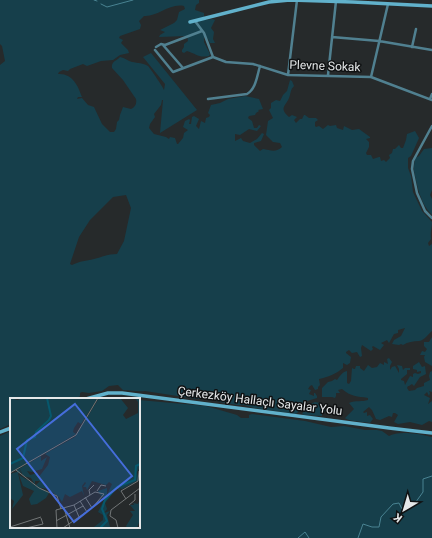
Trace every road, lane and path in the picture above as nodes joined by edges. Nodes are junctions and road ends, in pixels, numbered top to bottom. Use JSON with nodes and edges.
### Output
{"nodes":[{"id":1,"x":297,"y":0,"type":"edge"},
{"id":2,"x":336,"y":1,"type":"edge"},
{"id":3,"x":355,"y":1,"type":"edge"},
{"id":4,"x":388,"y":4,"type":"junction"},
{"id":5,"x":432,"y":6,"type":"edge"},
{"id":6,"x":195,"y":21,"type":"junction"},
{"id":7,"x":190,"y":22,"type":"dead end"},
{"id":8,"x":416,"y":29,"type":"dead end"},
{"id":9,"x":202,"y":31,"type":"junction"},
{"id":10,"x":332,"y":37,"type":"junction"},
{"id":11,"x":379,"y":41,"type":"junction"},
{"id":12,"x":163,"y":45,"type":"junction"},
{"id":13,"x":412,"y":46,"type":"junction"},
{"id":14,"x":432,"y":50,"type":"edge"},
{"id":15,"x":213,"y":57,"type":"junction"},
{"id":16,"x":260,"y":66,"type":"junction"},
{"id":17,"x":183,"y":68,"type":"junction"},
{"id":18,"x":288,"y":75,"type":"junction"},
{"id":19,"x":328,"y":75,"type":"junction"},
{"id":20,"x":371,"y":77,"type":"junction"},
{"id":21,"x":432,"y":94,"type":"edge"},
{"id":22,"x":208,"y":99,"type":"dead end"},
{"id":23,"x":431,"y":99,"type":"edge"},
{"id":24,"x":432,"y":126,"type":"edge"},
{"id":25,"x":432,"y":218,"type":"edge"},
{"id":26,"x":90,"y":398,"type":"edge"},
{"id":27,"x":10,"y":428,"type":"edge"},
{"id":28,"x":0,"y":432,"type":"edge"},
{"id":29,"x":432,"y":433,"type":"edge"}],
"edges":[{"from":1,"to":2,"type":"main road"},
{"from":1,"to":6,"type":"main road"},
{"from":1,"to":18,"type":"street"},
{"from":2,"to":3,"type":"main road"},
{"from":2,"to":10,"type":"street"},
{"from":3,"to":4,"type":"main road"},
{"from":4,"to":5,"type":"main road"},
{"from":4,"to":11,"type":"street"},
{"from":6,"to":7,"type":"main road"},
{"from":6,"to":9,"type":"street"},
{"from":8,"to":13,"type":"street"},
{"from":9,"to":12,"type":"street"},
{"from":9,"to":15,"type":"street"},
{"from":10,"to":11,"type":"street"},
{"from":10,"to":19,"type":"street"},
{"from":11,"to":13,"type":"street"},
{"from":11,"to":20,"type":"street"},
{"from":12,"to":17,"type":"street"},
{"from":12,"to":17,"type":"street"},
{"from":13,"to":14,"type":"street"},
{"from":15,"to":16,"type":"street","name":"Plevne Sokak"},
{"from":15,"to":17,"type":"street"},
{"from":16,"to":18,"type":"street","name":"Plevne Sokak"},
{"from":16,"to":22,"type":"street"},
{"from":18,"to":19,"type":"street","name":"Plevne Sokak"},
{"from":19,"to":20,"type":"street","name":"Plevne Sokak"},
{"from":20,"to":23,"type":"street","name":"Plevne Sokak"},
{"from":21,"to":23,"type":"street"},
{"from":24,"to":25,"type":"street"},
{"from":26,"to":29,"type":"main road","name":"Çerkezköy Hallaçlı Sayalar Yolu"},
{"from":27,"to":28,"type":"main road"}]}
